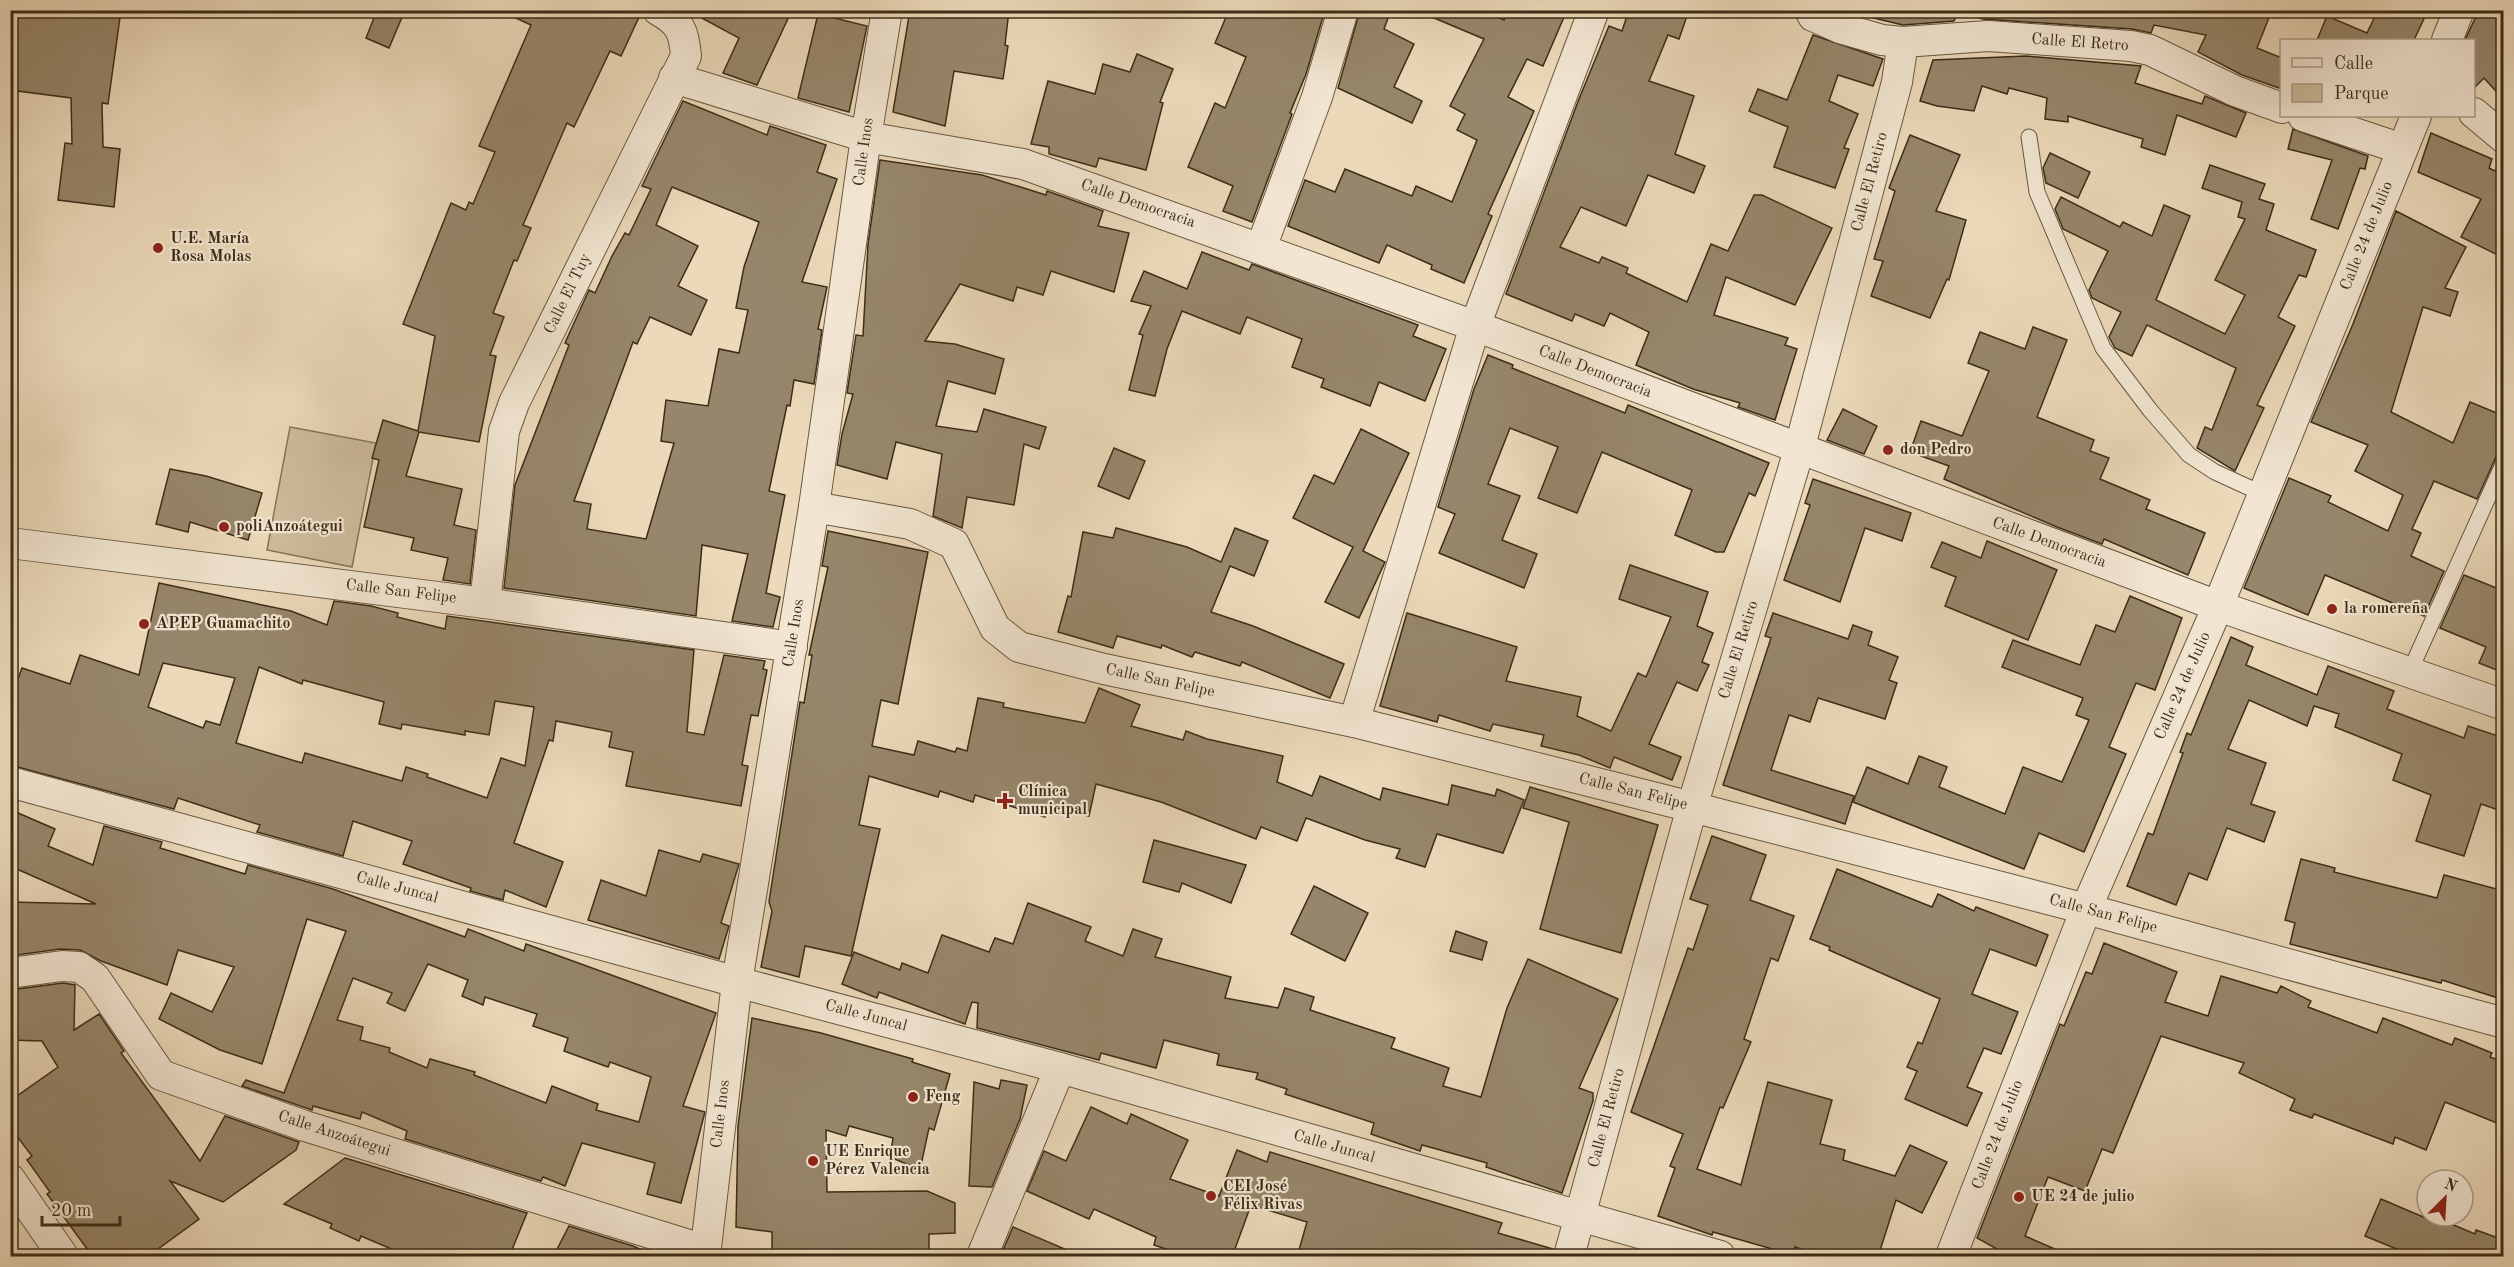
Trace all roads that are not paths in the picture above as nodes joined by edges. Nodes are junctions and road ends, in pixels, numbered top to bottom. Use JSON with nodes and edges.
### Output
{"nodes":[{"id":1,"x":658,"y":10,"type":"edge"},
{"id":2,"x":887,"y":10,"type":"edge"},
{"id":3,"x":1343,"y":10,"type":"edge"},
{"id":4,"x":1594,"y":10,"type":"edge"},
{"id":5,"x":1810,"y":10,"type":"edge"},
{"id":6,"x":2459,"y":10,"type":"edge"},
{"id":7,"x":2447,"y":39,"type":"edge"},
{"id":8,"x":1903,"y":42,"type":"junction"},
{"id":9,"x":674,"y":78,"type":"junction"},
{"id":10,"x":2280,"y":107,"type":"edge"},
{"id":11,"x":2475,"y":114,"type":"edge"},
{"id":12,"x":2306,"y":117,"type":"edge"},
{"id":13,"x":2416,"y":117,"type":"edge"},
{"id":14,"x":866,"y":137,"type":"junction"},
{"id":15,"x":2029,"y":137,"type":"dead end"},
{"id":16,"x":2504,"y":138,"type":"edge"},
{"id":17,"x":2402,"y":149,"type":"junction"},
{"id":18,"x":1261,"y":248,"type":"junction"},
{"id":19,"x":1475,"y":326,"type":"junction"},
{"id":20,"x":1798,"y":450,"type":"junction"},
{"id":21,"x":2504,"y":462,"type":"edge"},
{"id":22,"x":2263,"y":494,"type":"junction"},
{"id":23,"x":814,"y":507,"type":"junction"},
{"id":24,"x":10,"y":543,"type":"edge"},
{"id":25,"x":485,"y":603,"type":"junction"},
{"id":26,"x":2218,"y":606,"type":"junction"},
{"id":27,"x":792,"y":647,"type":"junction"},
{"id":28,"x":2410,"y":671,"type":"junction"},
{"id":29,"x":2504,"y":705,"type":"edge"},
{"id":30,"x":1354,"y":722,"type":"junction"},
{"id":31,"x":10,"y":782,"type":"edge"},
{"id":32,"x":1692,"y":807,"type":"junction"},
{"id":33,"x":2086,"y":909,"type":"junction"},
{"id":34,"x":10,"y":973,"type":"edge"},
{"id":35,"x":737,"y":982,"type":"junction"},
{"id":36,"x":2504,"y":1023,"type":"edge"},
{"id":37,"x":1060,"y":1068,"type":"junction"},
{"id":38,"x":10,"y":1179,"type":"edge"},
{"id":39,"x":1579,"y":1218,"type":"junction"},
{"id":40,"x":705,"y":1254,"type":"edge"},
{"id":41,"x":63,"y":1257,"type":"edge"},
{"id":42,"x":982,"y":1257,"type":"edge"},
{"id":43,"x":1569,"y":1257,"type":"edge"},
{"id":44,"x":1720,"y":1257,"type":"edge"},
{"id":45,"x":1951,"y":1257,"type":"edge"}],
"edges":[{"from":1,"to":9,"type":"street","name":"Calle El Tuy"},
{"from":2,"to":14,"type":"street","name":"Calle Inos"},
{"from":3,"to":18,"type":"street"},
{"from":4,"to":19,"type":"street"},
{"from":5,"to":8,"type":"street","name":"Calle El Retro"},
{"from":6,"to":7,"type":"street"},
{"from":8,"to":10,"type":"street","name":"Calle El Retro"},
{"from":8,"to":20,"type":"street","name":"Calle El Retiro"},
{"from":9,"to":14,"type":"street","name":"Calle Democracia"},
{"from":9,"to":25,"type":"street","name":"Calle El Tuy"},
{"from":11,"to":16,"type":"street"},
{"from":12,"to":17,"type":"street"},
{"from":13,"to":17,"type":"street","name":"Calle 24 de Julio"},
{"from":14,"to":18,"type":"street","name":"Calle Democracia"},
{"from":14,"to":23,"type":"street","name":"Calle Inos"},
{"from":15,"to":22,"type":"lane"},
{"from":17,"to":22,"type":"street","name":"Calle 24 de Julio"},
{"from":18,"to":19,"type":"street","name":"Calle Democracia"},
{"from":19,"to":20,"type":"street","name":"Calle Democracia"},
{"from":19,"to":30,"type":"street"},
{"from":20,"to":26,"type":"street","name":"Calle Democracia"},
{"from":20,"to":32,"type":"street","name":"Calle El Retiro"},
{"from":21,"to":28,"type":"lane"},
{"from":22,"to":26,"type":"street","name":"Calle 24 de Julio"},
{"from":23,"to":27,"type":"street","name":"Calle Inos"},
{"from":23,"to":30,"type":"street","name":"Calle San Felipe"},
{"from":24,"to":25,"type":"street","name":"Calle San Felipe"},
{"from":25,"to":27,"type":"street","name":"Calle San Felipe"},
{"from":26,"to":28,"type":"street","name":"Calle Democracia"},
{"from":26,"to":33,"type":"street","name":"Calle 24 de Julio"},
{"from":27,"to":35,"type":"street","name":"Calle Inos"},
{"from":28,"to":29,"type":"street","name":"Calle Democracia"},
{"from":30,"to":32,"type":"street","name":"Calle San Felipe"},
{"from":31,"to":35,"type":"street","name":"Calle Juncal"},
{"from":32,"to":33,"type":"street","name":"Calle San Felipe"},
{"from":32,"to":39,"type":"street","name":"Calle El Retiro"},
{"from":33,"to":36,"type":"street","name":"Calle San Felipe"},
{"from":33,"to":45,"type":"street","name":"Calle 24 de Julio"},
{"from":34,"to":40,"type":"street","name":"Calle Anzoátegui"},
{"from":35,"to":37,"type":"street","name":"Calle Juncal"},
{"from":35,"to":40,"type":"street","name":"Calle Inos"},
{"from":37,"to":39,"type":"street","name":"Calle Juncal"},
{"from":37,"to":42,"type":"street"},
{"from":38,"to":41,"type":"street"},
{"from":39,"to":43,"type":"street","name":"Calle El Retiro"},
{"from":39,"to":44,"type":"street","name":"Calle Juncal"}]}
